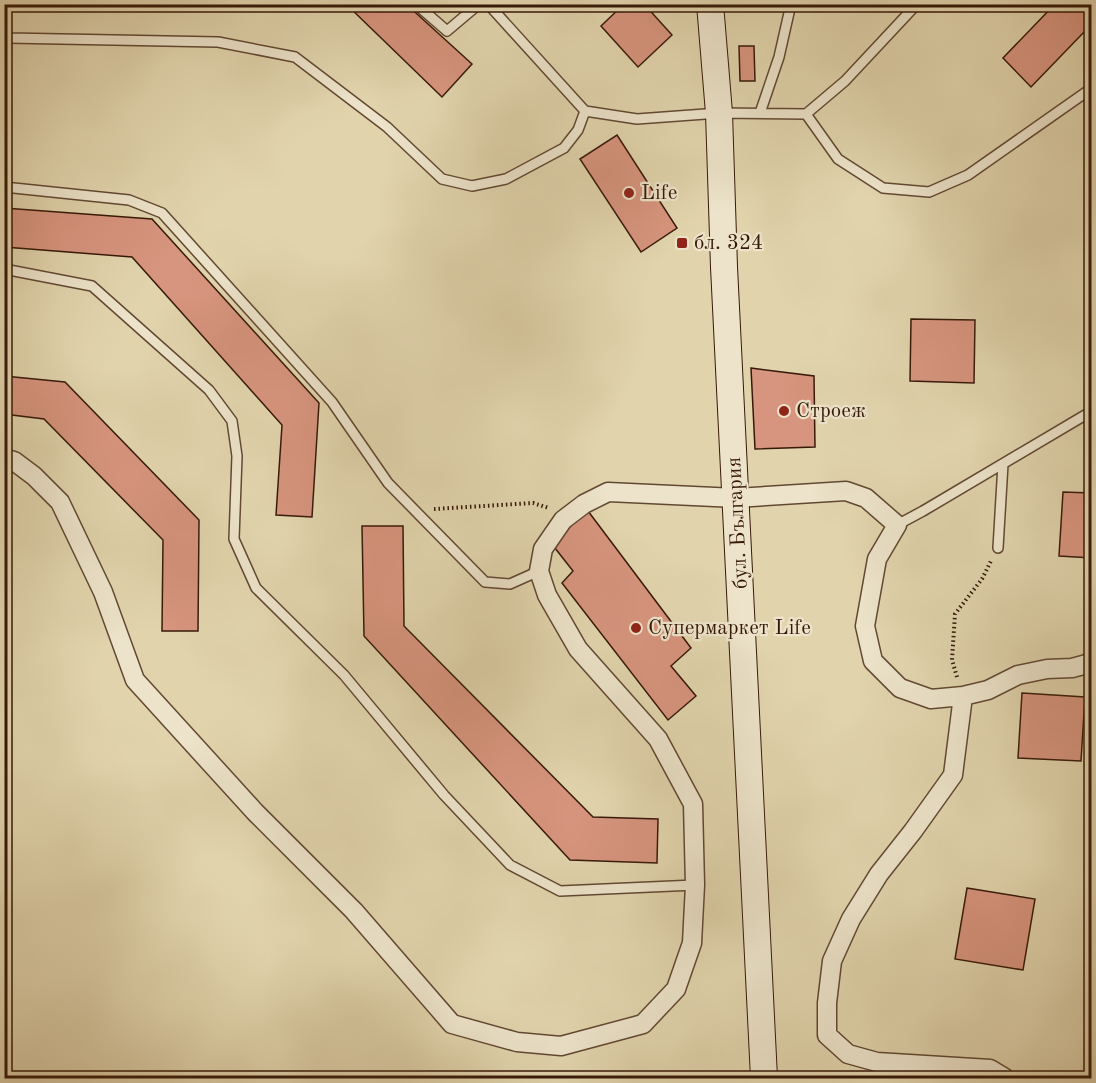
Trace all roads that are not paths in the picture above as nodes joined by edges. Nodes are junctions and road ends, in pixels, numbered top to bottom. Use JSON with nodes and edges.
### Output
{"nodes":[{"id":1,"x":416,"y":4,"type":"edge"},
{"id":2,"x":479,"y":4,"type":"edge"},
{"id":3,"x":488,"y":4,"type":"edge"},
{"id":4,"x":710,"y":4,"type":"edge"},
{"id":5,"x":791,"y":4,"type":"edge"},
{"id":6,"x":917,"y":4,"type":"edge"},
{"id":7,"x":6,"y":38,"type":"edge"},
{"id":8,"x":1092,"y":88,"type":"edge"},
{"id":9,"x":585,"y":111,"type":"junction"},
{"id":10,"x":718,"y":113,"type":"junction"},
{"id":11,"x":760,"y":113,"type":"junction"},
{"id":12,"x":806,"y":114,"type":"junction"},
{"id":13,"x":4,"y":187,"type":"edge"},
{"id":14,"x":4,"y":269,"type":"edge"},
{"id":15,"x":1092,"y":411,"type":"edge"},
{"id":16,"x":4,"y":459,"type":"edge"},
{"id":17,"x":1003,"y":464,"type":"junction"},
{"id":18,"x":736,"y":498,"type":"junction"},
{"id":19,"x":897,"y":525,"type":"junction"},
{"id":20,"x":998,"y":548,"type":"road end"},
{"id":21,"x":539,"y":571,"type":"junction"},
{"id":22,"x":1092,"y":660,"type":"edge"},
{"id":23,"x":963,"y":696,"type":"junction"},
{"id":24,"x":695,"y":885,"type":"junction"},
{"id":25,"x":764,"y":1078,"type":"edge"},
{"id":26,"x":1005,"y":1078,"type":"edge"}],
"edges":[{"from":1,"to":2,"type":"lane"},
{"from":3,"to":9,"type":"lane"},
{"from":4,"to":10,"type":"street","name":"бул. България"},
{"from":5,"to":11,"type":"lane"},
{"from":6,"to":12,"type":"lane"},
{"from":7,"to":9,"type":"lane"},
{"from":8,"to":12,"type":"lane"},
{"from":9,"to":10,"type":"lane"},
{"from":10,"to":11,"type":"lane"},
{"from":10,"to":18,"type":"street","name":"бул. България"},
{"from":11,"to":12,"type":"lane"},
{"from":13,"to":21,"type":"lane"},
{"from":14,"to":24,"type":"lane"},
{"from":15,"to":17,"type":"lane"},
{"from":16,"to":24,"type":"street"},
{"from":17,"to":19,"type":"lane"},
{"from":17,"to":20,"type":"lane"},
{"from":18,"to":19,"type":"street"},
{"from":18,"to":21,"type":"street"},
{"from":18,"to":25,"type":"street","name":"бул. България"},
{"from":19,"to":23,"type":"street"},
{"from":21,"to":24,"type":"street"},
{"from":22,"to":23,"type":"street"},
{"from":23,"to":26,"type":"street"}]}
